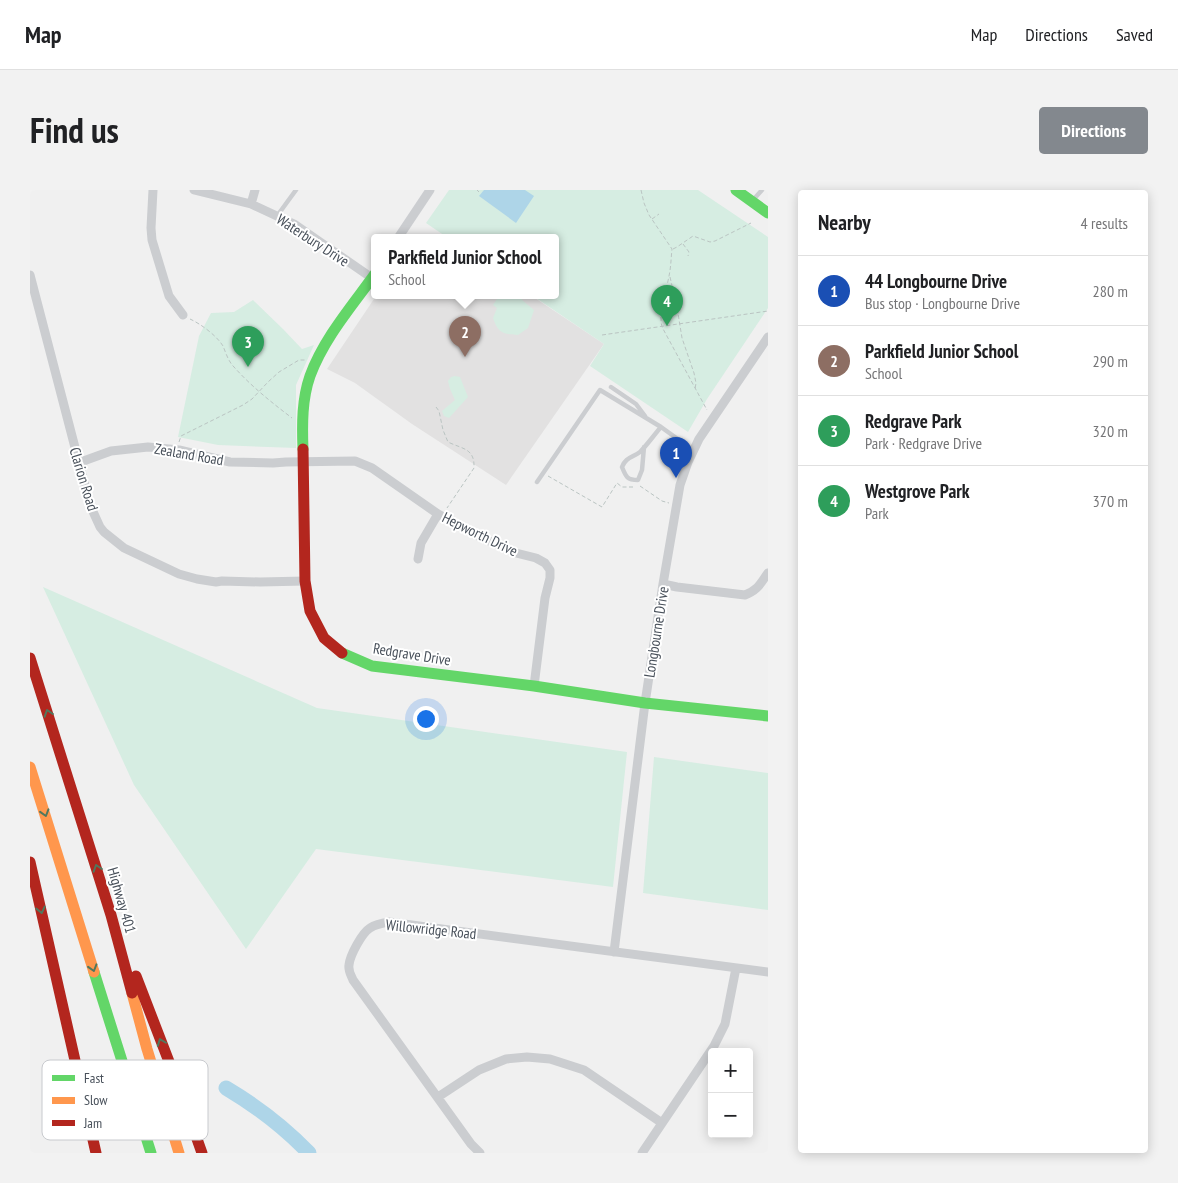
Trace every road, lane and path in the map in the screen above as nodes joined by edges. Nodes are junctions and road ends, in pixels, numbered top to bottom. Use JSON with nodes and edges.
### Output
{"nodes":[{"id":1,"x":153,"y":190,"type":"edge"},
{"id":2,"x":194,"y":190,"type":"edge"},
{"id":3,"x":255,"y":190,"type":"edge"},
{"id":4,"x":296,"y":190,"type":"edge"},
{"id":5,"x":430,"y":190,"type":"edge"},
{"id":6,"x":642,"y":190,"type":"edge"},
{"id":7,"x":736,"y":190,"type":"edge"},
{"id":8,"x":762,"y":190,"type":"edge"},
{"id":9,"x":752,"y":201,"type":"junction"},
{"id":10,"x":251,"y":204,"type":"junction"},
{"id":11,"x":768,"y":213,"type":"edge"},
{"id":12,"x":659,"y":214,"type":"dead end"},
{"id":13,"x":277,"y":216,"type":"junction"},
{"id":14,"x":652,"y":219,"type":"junction"},
{"id":15,"x":751,"y":223,"type":"dead end"},
{"id":16,"x":401,"y":234,"type":"edge"},
{"id":17,"x":682,"y":244,"type":"junction"},
{"id":18,"x":672,"y":249,"type":"junction"},
{"id":19,"x":688,"y":256,"type":"dead end"},
{"id":20,"x":30,"y":275,"type":"edge"},
{"id":21,"x":371,"y":275,"type":"edge"},
{"id":22,"x":669,"y":275,"type":"junction"},
{"id":23,"x":371,"y":279,"type":"edge"},
{"id":24,"x":768,"y":310,"type":"edge"},
{"id":25,"x":183,"y":315,"type":"joint"},
{"id":26,"x":680,"y":324,"type":"junction"},
{"id":27,"x":662,"y":327,"type":"junction"},
{"id":28,"x":602,"y":335,"type":"dead end"},
{"id":29,"x":768,"y":337,"type":"edge"},
{"id":30,"x":316,"y":362,"type":"junction"},
{"id":31,"x":611,"y":387,"type":"dead end"},
{"id":32,"x":695,"y":390,"type":"junction"},
{"id":33,"x":259,"y":392,"type":"junction"},
{"id":34,"x":436,"y":407,"type":"dead end"},
{"id":35,"x":646,"y":418,"type":"junction"},
{"id":36,"x":712,"y":418,"type":"junction"},
{"id":37,"x":302,"y":421,"type":"junction"},
{"id":38,"x":661,"y":427,"type":"junction"},
{"id":39,"x":644,"y":447,"type":"junction"},
{"id":40,"x":177,"y":450,"type":"junction"},
{"id":41,"x":694,"y":451,"type":"junction"},
{"id":42,"x":302,"y":462,"type":"junction"},
{"id":43,"x":78,"y":463,"type":"junction"},
{"id":44,"x":543,"y":473,"type":"junction"},
{"id":45,"x":537,"y":482,"type":"dead end"},
{"id":46,"x":578,"y":487,"type":"dead end"},
{"id":47,"x":576,"y":492,"type":"junction"},
{"id":48,"x":676,"y":506,"type":"junction"},
{"id":49,"x":440,"y":515,"type":"junction"},
{"id":50,"x":418,"y":559,"type":"dead end"},
{"id":51,"x":768,"y":573,"type":"edge"},
{"id":52,"x":305,"y":581,"type":"junction"},
{"id":53,"x":663,"y":584,"type":"junction"},
{"id":54,"x":30,"y":658,"type":"edge"},
{"id":55,"x":534,"y":686,"type":"junction"},
{"id":56,"x":645,"y":703,"type":"junction"},
{"id":57,"x":768,"y":716,"type":"edge"},
{"id":58,"x":30,"y":767,"type":"edge"},
{"id":59,"x":30,"y":862,"type":"edge"},
{"id":60,"x":111,"y":915,"type":"junction"},
{"id":61,"x":614,"y":952,"type":"junction"},
{"id":62,"x":736,"y":968,"type":"junction"},
{"id":63,"x":768,"y":972,"type":"edge"},
{"id":64,"x":75,"y":1060,"type":"edge"},
{"id":65,"x":122,"y":1060,"type":"edge"},
{"id":66,"x":150,"y":1060,"type":"edge"},
{"id":67,"x":168,"y":1060,"type":"edge"},
{"id":68,"x":438,"y":1097,"type":"junction"},
{"id":69,"x":662,"y":1123,"type":"junction"},
{"id":70,"x":93,"y":1140,"type":"edge"},
{"id":71,"x":147,"y":1140,"type":"edge"},
{"id":72,"x":175,"y":1140,"type":"edge"},
{"id":73,"x":197,"y":1140,"type":"edge"},
{"id":74,"x":96,"y":1153,"type":"edge"},
{"id":75,"x":151,"y":1153,"type":"edge"},
{"id":76,"x":179,"y":1153,"type":"edge"},
{"id":77,"x":202,"y":1153,"type":"edge"},
{"id":78,"x":480,"y":1153,"type":"edge"},
{"id":79,"x":642,"y":1153,"type":"edge"}],
"edges":[{"from":1,"to":25,"type":"street"},
{"from":2,"to":10,"type":"street","name":"Waterbury Drive"},
{"from":3,"to":10,"type":"street"},
{"from":4,"to":13,"type":"lane"},
{"from":5,"to":16,"type":"street"},
{"from":6,"to":14,"type":"path"},
{"from":7,"to":9,"type":"main road"},
{"from":8,"to":9,"type":"lane"},
{"from":9,"to":11,"type":"main road"},
{"from":10,"to":13,"type":"street","name":"Waterbury Drive"},
{"from":12,"to":14,"type":"path"},
{"from":13,"to":21,"type":"street","name":"Waterbury Drive"},
{"from":14,"to":18,"type":"path"},
{"from":15,"to":17,"type":"path"},
{"from":17,"to":18,"type":"path"},
{"from":17,"to":19,"type":"path"},
{"from":18,"to":22,"type":"path"},
{"from":20,"to":43,"type":"street","name":"Clarion Road"},
{"from":22,"to":26,"type":"path"},
{"from":22,"to":27,"type":"path"},
{"from":23,"to":30,"type":"main road","name":"Redgrave Drive"},
{"from":24,"to":26,"type":"path"},
{"from":25,"to":33,"type":"path"},
{"from":26,"to":27,"type":"path"},
{"from":26,"to":32,"type":"path"},
{"from":27,"to":28,"type":"path"},
{"from":27,"to":32,"type":"path"},
{"from":29,"to":36,"type":"street","name":"Longbourne Drive"},
{"from":30,"to":33,"type":"path"},
{"from":30,"to":37,"type":"main road","name":"Redgrave Drive"},
{"from":31,"to":35,"type":"lane"},
{"from":32,"to":36,"type":"path"},
{"from":33,"to":37,"type":"path"},
{"from":33,"to":40,"type":"path"},
{"from":34,"to":49,"type":"path"},
{"from":35,"to":38,"type":"lane"},
{"from":35,"to":44,"type":"lane"},
{"from":36,"to":41,"type":"street","name":"Longbourne Drive"},
{"from":37,"to":42,"type":"main road","name":"Redgrave Drive"},
{"from":38,"to":39,"type":"lane"},
{"from":38,"to":41,"type":"lane"},
{"from":39,"to":39,"type":"lane"},
{"from":40,"to":42,"type":"street","name":"Zealand Road"},
{"from":40,"to":43,"type":"street","name":"Zealand Road"},
{"from":41,"to":48,"type":"street","name":"Longbourne Drive"},
{"from":42,"to":49,"type":"street","name":"Hepworth Drive"},
{"from":42,"to":52,"type":"main road","name":"Redgrave Drive"},
{"from":43,"to":52,"type":"street","name":"Clarion Road"},
{"from":44,"to":45,"type":"lane"},
{"from":44,"to":47,"type":"path"},
{"from":46,"to":47,"type":"path"},
{"from":47,"to":48,"type":"path"},
{"from":48,"to":53,"type":"street","name":"Longbourne Drive"},
{"from":49,"to":50,"type":"street"},
{"from":49,"to":55,"type":"street","name":"Hepworth Drive"},
{"from":51,"to":53,"type":"street"},
{"from":52,"to":55,"type":"main road","name":"Redgrave Drive"},
{"from":53,"to":56,"type":"street","name":"Longbourne Drive"},
{"from":60,"to":54,"type":"main road","name":"Highway 401","one_way":true},
{"from":55,"to":56,"type":"main road","name":"Redgrave Drive"},
{"from":56,"to":57,"type":"main road","name":"Redgrave Drive"},
{"from":56,"to":61,"type":"street","name":"Longbourne Drive"},
{"from":58,"to":65,"type":"main road","one_way":true},
{"from":59,"to":64,"type":"main road","one_way":true},
{"from":60,"to":66,"type":"main road","name":"Highway 401"},
{"from":67,"to":60,"type":"main road","one_way":true},
{"from":61,"to":62,"type":"street","name":"Willowridge Road"},
{"from":61,"to":68,"type":"street","name":"Willowridge Road"},
{"from":62,"to":63,"type":"street","name":"Willowridge Road"},
{"from":62,"to":69,"type":"street"},
{"from":68,"to":69,"type":"street"},
{"from":68,"to":78,"type":"street","name":"Willowridge Road"},
{"from":69,"to":79,"type":"street"},
{"from":70,"to":74,"type":"main road","one_way":true},
{"from":71,"to":75,"type":"main road","one_way":true},
{"from":72,"to":76,"type":"main road","name":"Highway 401"},
{"from":77,"to":73,"type":"main road","one_way":true}]}
